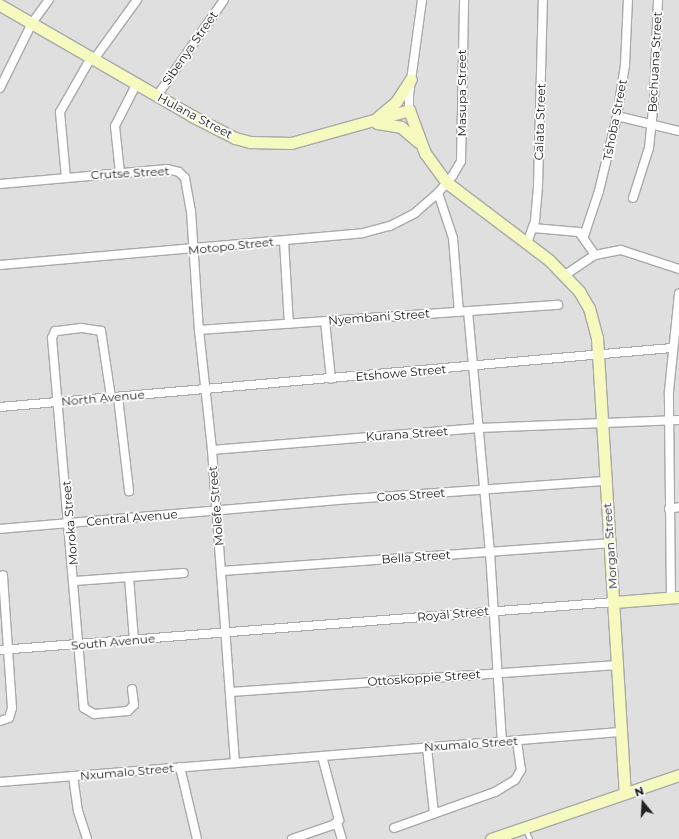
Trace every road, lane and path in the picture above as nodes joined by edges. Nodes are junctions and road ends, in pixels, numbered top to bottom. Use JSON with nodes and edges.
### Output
{"nodes":[{"id":1,"x":50,"y":0,"type":"edge"},
{"id":2,"x":137,"y":0,"type":"edge"},
{"id":3,"x":224,"y":0,"type":"edge"},
{"id":4,"x":464,"y":0,"type":"edge"},
{"id":5,"x":543,"y":0,"type":"edge"},
{"id":6,"x":628,"y":0,"type":"edge"},
{"id":7,"x":658,"y":0,"type":"edge"},
{"id":8,"x":420,"y":1,"type":"edge"},
{"id":9,"x":0,"y":5,"type":"edge"},
{"id":10,"x":32,"y":24,"type":"junction"},
{"id":11,"x":94,"y":57,"type":"junction"},
{"id":12,"x":411,"y":79,"type":"junction"},
{"id":13,"x":137,"y":83,"type":"junction"},
{"id":14,"x":0,"y":88,"type":"edge"},
{"id":15,"x":157,"y":96,"type":"junction"},
{"id":16,"x":409,"y":110,"type":"junction"},
{"id":17,"x":617,"y":116,"type":"junction"},
{"id":18,"x":372,"y":122,"type":"junction"},
{"id":19,"x":651,"y":123,"type":"junction"},
{"id":20,"x":679,"y":131,"type":"edge"},
{"id":21,"x":421,"y":145,"type":"junction"},
{"id":22,"x":120,"y":173,"type":"junction"},
{"id":23,"x":66,"y":178,"type":"junction"},
{"id":24,"x":446,"y":182,"type":"junction"},
{"id":25,"x":0,"y":184,"type":"edge"},
{"id":26,"x":438,"y":193,"type":"junction"},
{"id":27,"x":633,"y":198,"type":"dead end"},
{"id":28,"x":533,"y":228,"type":"junction"},
{"id":29,"x":584,"y":236,"type":"junction"},
{"id":30,"x":284,"y":241,"type":"junction"},
{"id":31,"x":527,"y":243,"type":"junction"},
{"id":32,"x":194,"y":250,"type":"junction"},
{"id":33,"x":595,"y":255,"type":"junction"},
{"id":34,"x":0,"y":265,"type":"edge"},
{"id":35,"x":679,"y":269,"type":"edge"},
{"id":36,"x":565,"y":275,"type":"junction"},
{"id":37,"x":679,"y":294,"type":"edge"},
{"id":38,"x":558,"y":305,"type":"dead end"},
{"id":39,"x":468,"y":311,"type":"junction"},
{"id":40,"x":459,"y":312,"type":"junction"},
{"id":41,"x":325,"y":321,"type":"junction"},
{"id":42,"x":288,"y":324,"type":"junction"},
{"id":43,"x":199,"y":330,"type":"junction"},
{"id":44,"x":672,"y":348,"type":"junction"},
{"id":45,"x":598,"y":356,"type":"junction"},
{"id":46,"x":474,"y":366,"type":"junction"},
{"id":47,"x":331,"y":379,"type":"junction"},
{"id":48,"x":205,"y":390,"type":"junction"},
{"id":49,"x":114,"y":397,"type":"junction"},
{"id":50,"x":59,"y":402,"type":"junction"},
{"id":51,"x":0,"y":407,"type":"edge"},
{"id":52,"x":669,"y":419,"type":"junction"},
{"id":53,"x":679,"y":420,"type":"edge"},
{"id":54,"x":602,"y":421,"type":"junction"},
{"id":55,"x":479,"y":428,"type":"junction"},
{"id":56,"x":212,"y":450,"type":"junction"},
{"id":57,"x":606,"y":481,"type":"junction"},
{"id":58,"x":484,"y":490,"type":"junction"},
{"id":59,"x":129,"y":491,"type":"dead end"},
{"id":60,"x":679,"y":507,"type":"edge"},
{"id":61,"x":669,"y":509,"type":"junction"},
{"id":62,"x":216,"y":511,"type":"junction"},
{"id":63,"x":70,"y":523,"type":"junction"},
{"id":64,"x":0,"y":529,"type":"edge"},
{"id":65,"x":610,"y":544,"type":"junction"},
{"id":66,"x":490,"y":552,"type":"junction"},
{"id":67,"x":222,"y":571,"type":"junction"},
{"id":68,"x":184,"y":573,"type":"dead end"},
{"id":69,"x":3,"y":574,"type":"dead end"},
{"id":70,"x":129,"y":577,"type":"junction"},
{"id":71,"x":75,"y":581,"type":"junction"},
{"id":72,"x":675,"y":597,"type":"edge"},
{"id":73,"x":614,"y":602,"type":"junction"},
{"id":74,"x":494,"y":610,"type":"junction"},
{"id":75,"x":226,"y":633,"type":"junction"},
{"id":76,"x":134,"y":640,"type":"junction"},
{"id":77,"x":80,"y":644,"type":"junction"},
{"id":78,"x":10,"y":649,"type":"junction"},
{"id":79,"x":0,"y":650,"type":"edge"},
{"id":80,"x":617,"y":665,"type":"junction"},
{"id":81,"x":499,"y":674,"type":"junction"},
{"id":82,"x":132,"y":689,"type":"dead end"},
{"id":83,"x":231,"y":692,"type":"junction"},
{"id":84,"x":0,"y":721,"type":"edge"},
{"id":85,"x":620,"y":732,"type":"junction"},
{"id":86,"x":517,"y":741,"type":"junction"},
{"id":87,"x":502,"y":742,"type":"junction"},
{"id":88,"x":427,"y":748,"type":"junction"},
{"id":89,"x":322,"y":756,"type":"junction"},
{"id":90,"x":235,"y":763,"type":"junction"},
{"id":91,"x":180,"y":767,"type":"junction"},
{"id":92,"x":679,"y":775,"type":"edge"},
{"id":93,"x":73,"y":776,"type":"junction"},
{"id":94,"x":0,"y":782,"type":"edge"},
{"id":95,"x":625,"y":792,"type":"junction"},
{"id":96,"x":434,"y":814,"type":"junction"},
{"id":97,"x":337,"y":823,"type":"junction"},
{"id":98,"x":525,"y":827,"type":"junction"},
{"id":99,"x":394,"y":828,"type":"dead end"},
{"id":100,"x":87,"y":839,"type":"edge"},
{"id":101,"x":197,"y":839,"type":"edge"},
{"id":102,"x":292,"y":839,"type":"edge"},
{"id":103,"x":342,"y":839,"type":"edge"},
{"id":104,"x":491,"y":839,"type":"edge"},
{"id":105,"x":530,"y":839,"type":"edge"}],
"edges":[{"from":1,"to":10,"type":"street"},
{"from":2,"to":11,"type":"street"},
{"from":3,"to":15,"type":"street","name":"Sibenya Street"},
{"from":4,"to":24,"type":"street","name":"Masupa Street"},
{"from":5,"to":28,"type":"street","name":"Calata Street"},
{"from":6,"to":17,"type":"street","name":"Tshoba Street"},
{"from":7,"to":19,"type":"street","name":"Bechuana Street"},
{"from":8,"to":12,"type":"street"},
{"from":9,"to":10,"type":"street","name":"Hulana Street"},
{"from":10,"to":11,"type":"street","name":"Hulana Street"},
{"from":10,"to":14,"type":"street"},
{"from":11,"to":13,"type":"street","name":"Hulana Street"},
{"from":11,"to":23,"type":"street"},
{"from":12,"to":16,"type":"street"},
{"from":12,"to":18,"type":"street"},
{"from":13,"to":15,"type":"street","name":"Hulana Street"},
{"from":13,"to":22,"type":"street"},
{"from":15,"to":18,"type":"street","name":"Hulana Street"},
{"from":16,"to":18,"type":"street","name":"Hulana Street"},
{"from":16,"to":21,"type":"street"},
{"from":17,"to":19,"type":"street"},
{"from":17,"to":29,"type":"street","name":"Tshoba Street"},
{"from":18,"to":21,"type":"street"},
{"from":19,"to":20,"type":"street"},
{"from":19,"to":27,"type":"street","name":"Bechuana Street"},
{"from":21,"to":24,"type":"street"},
{"from":22,"to":23,"type":"street","name":"Crutse Street"},
{"from":22,"to":32,"type":"street","name":"Crutse Street"},
{"from":23,"to":25,"type":"street","name":"Crutse Street"},
{"from":24,"to":26,"type":"street","name":"Motopo Street"},
{"from":24,"to":31,"type":"street"},
{"from":26,"to":30,"type":"street","name":"Motopo Street"},
{"from":26,"to":40,"type":"street"},
{"from":28,"to":29,"type":"street"},
{"from":28,"to":31,"type":"street","name":"Calata Street"},
{"from":29,"to":33,"type":"street"},
{"from":30,"to":32,"type":"street","name":"Motopo Street"},
{"from":30,"to":42,"type":"street"},
{"from":31,"to":36,"type":"street"},
{"from":32,"to":34,"type":"street","name":"Motopo Street"},
{"from":32,"to":43,"type":"street","name":"Molefe Street"},
{"from":33,"to":35,"type":"street"},
{"from":33,"to":36,"type":"street"},
{"from":36,"to":45,"type":"street","name":"Morgan Street"},
{"from":37,"to":44,"type":"street"},
{"from":38,"to":39,"type":"street","name":"Nyembani Street"},
{"from":39,"to":40,"type":"street","name":"Nyembani Street"},
{"from":39,"to":46,"type":"street"},
{"from":40,"to":41,"type":"street","name":"Nyembani Street"},
{"from":41,"to":42,"type":"street","name":"Nyembani Street"},
{"from":41,"to":47,"type":"street"},
{"from":42,"to":43,"type":"street","name":"Nyembani Street"},
{"from":43,"to":48,"type":"street","name":"Molefe Street"},
{"from":44,"to":45,"type":"street","name":"Etshowe Street"},
{"from":44,"to":52,"type":"street"},
{"from":45,"to":46,"type":"street","name":"Etshowe Street"},
{"from":45,"to":54,"type":"street","name":"Morgan Street"},
{"from":46,"to":47,"type":"street","name":"Etshowe Street"},
{"from":46,"to":55,"type":"street"},
{"from":47,"to":48,"type":"street","name":"Etshowe Street"},
{"from":48,"to":49,"type":"street","name":"North Avenue"},
{"from":48,"to":56,"type":"street","name":"Molefe Street"},
{"from":49,"to":50,"type":"street","name":"North Avenue"},
{"from":49,"to":50,"type":"street","name":"Moroka Street"},
{"from":49,"to":59,"type":"street"},
{"from":50,"to":51,"type":"street","name":"North Avenue"},
{"from":50,"to":63,"type":"street","name":"Moroka Street"},
{"from":52,"to":53,"type":"street","name":"Kurana Street"},
{"from":52,"to":54,"type":"street","name":"Kurana Street"},
{"from":52,"to":61,"type":"street"},
{"from":54,"to":55,"type":"street","name":"Kurana Street"},
{"from":54,"to":57,"type":"street","name":"Morgan Street"},
{"from":55,"to":56,"type":"street","name":"Kurana Street"},
{"from":55,"to":58,"type":"street"},
{"from":56,"to":62,"type":"street","name":"Molefe Street"},
{"from":57,"to":58,"type":"street","name":"Coos Street"},
{"from":57,"to":65,"type":"street","name":"Morgan Street"},
{"from":58,"to":62,"type":"street","name":"Coos Street"},
{"from":58,"to":66,"type":"street"},
{"from":60,"to":61,"type":"street"},
{"from":61,"to":72,"type":"street"},
{"from":62,"to":63,"type":"street","name":"Central Avenue"},
{"from":62,"to":67,"type":"street","name":"Molefe Street"},
{"from":63,"to":64,"type":"street","name":"Central Avenue"},
{"from":63,"to":71,"type":"street","name":"Moroka Street"},
{"from":65,"to":66,"type":"street","name":"Bella Street"},
{"from":65,"to":73,"type":"street","name":"Morgan Street"},
{"from":66,"to":67,"type":"street","name":"Bella Street"},
{"from":66,"to":74,"type":"street"},
{"from":67,"to":75,"type":"street","name":"Molefe Street"},
{"from":68,"to":70,"type":"street"},
{"from":69,"to":78,"type":"street"},
{"from":70,"to":71,"type":"street"},
{"from":70,"to":76,"type":"street"},
{"from":71,"to":77,"type":"street","name":"Moroka Street"},
{"from":72,"to":73,"type":"street","name":"Royal Street"},
{"from":73,"to":74,"type":"street","name":"Royal Street"},
{"from":73,"to":80,"type":"street","name":"Morgan Street"},
{"from":74,"to":75,"type":"street","name":"Royal Street"},
{"from":74,"to":81,"type":"street"},
{"from":75,"to":76,"type":"street","name":"South Avenue"},
{"from":75,"to":83,"type":"street","name":"Molefe Street"},
{"from":76,"to":77,"type":"street","name":"South Avenue"},
{"from":77,"to":78,"type":"street","name":"South Avenue"},
{"from":77,"to":82,"type":"street","name":"Moroka Street"},
{"from":78,"to":79,"type":"street","name":"South Avenue"},
{"from":78,"to":84,"type":"street"},
{"from":80,"to":81,"type":"street","name":"Ottoskoppie Street"},
{"from":80,"to":85,"type":"street","name":"Morgan Street"},
{"from":81,"to":83,"type":"street","name":"Ottoskoppie Street"},
{"from":81,"to":87,"type":"street"},
{"from":83,"to":90,"type":"street","name":"Molefe Street"},
{"from":85,"to":86,"type":"street","name":"Nxumalo Street"},
{"from":85,"to":95,"type":"street","name":"Morgan Street"},
{"from":86,"to":87,"type":"street","name":"Nxumalo Street"},
{"from":86,"to":96,"type":"street"},
{"from":87,"to":88,"type":"street","name":"Nxumalo Street"},
{"from":88,"to":89,"type":"street","name":"Nxumalo Street"},
{"from":88,"to":96,"type":"street"},
{"from":89,"to":90,"type":"street","name":"Nxumalo Street"},
{"from":89,"to":97,"type":"street"},
{"from":90,"to":91,"type":"street","name":"Nxumalo Street"},
{"from":91,"to":93,"type":"street","name":"Nxumalo Street"},
{"from":91,"to":101,"type":"street","name":"Nxumalo Street"},
{"from":92,"to":95,"type":"street"},
{"from":93,"to":94,"type":"street","name":"Nxumalo Street"},
{"from":93,"to":100,"type":"street","name":"Nxumalo Street"},
{"from":95,"to":98,"type":"street"},
{"from":96,"to":99,"type":"street"},
{"from":97,"to":102,"type":"street"},
{"from":97,"to":103,"type":"street"},
{"from":98,"to":104,"type":"street"},
{"from":98,"to":105,"type":"lane"}]}
